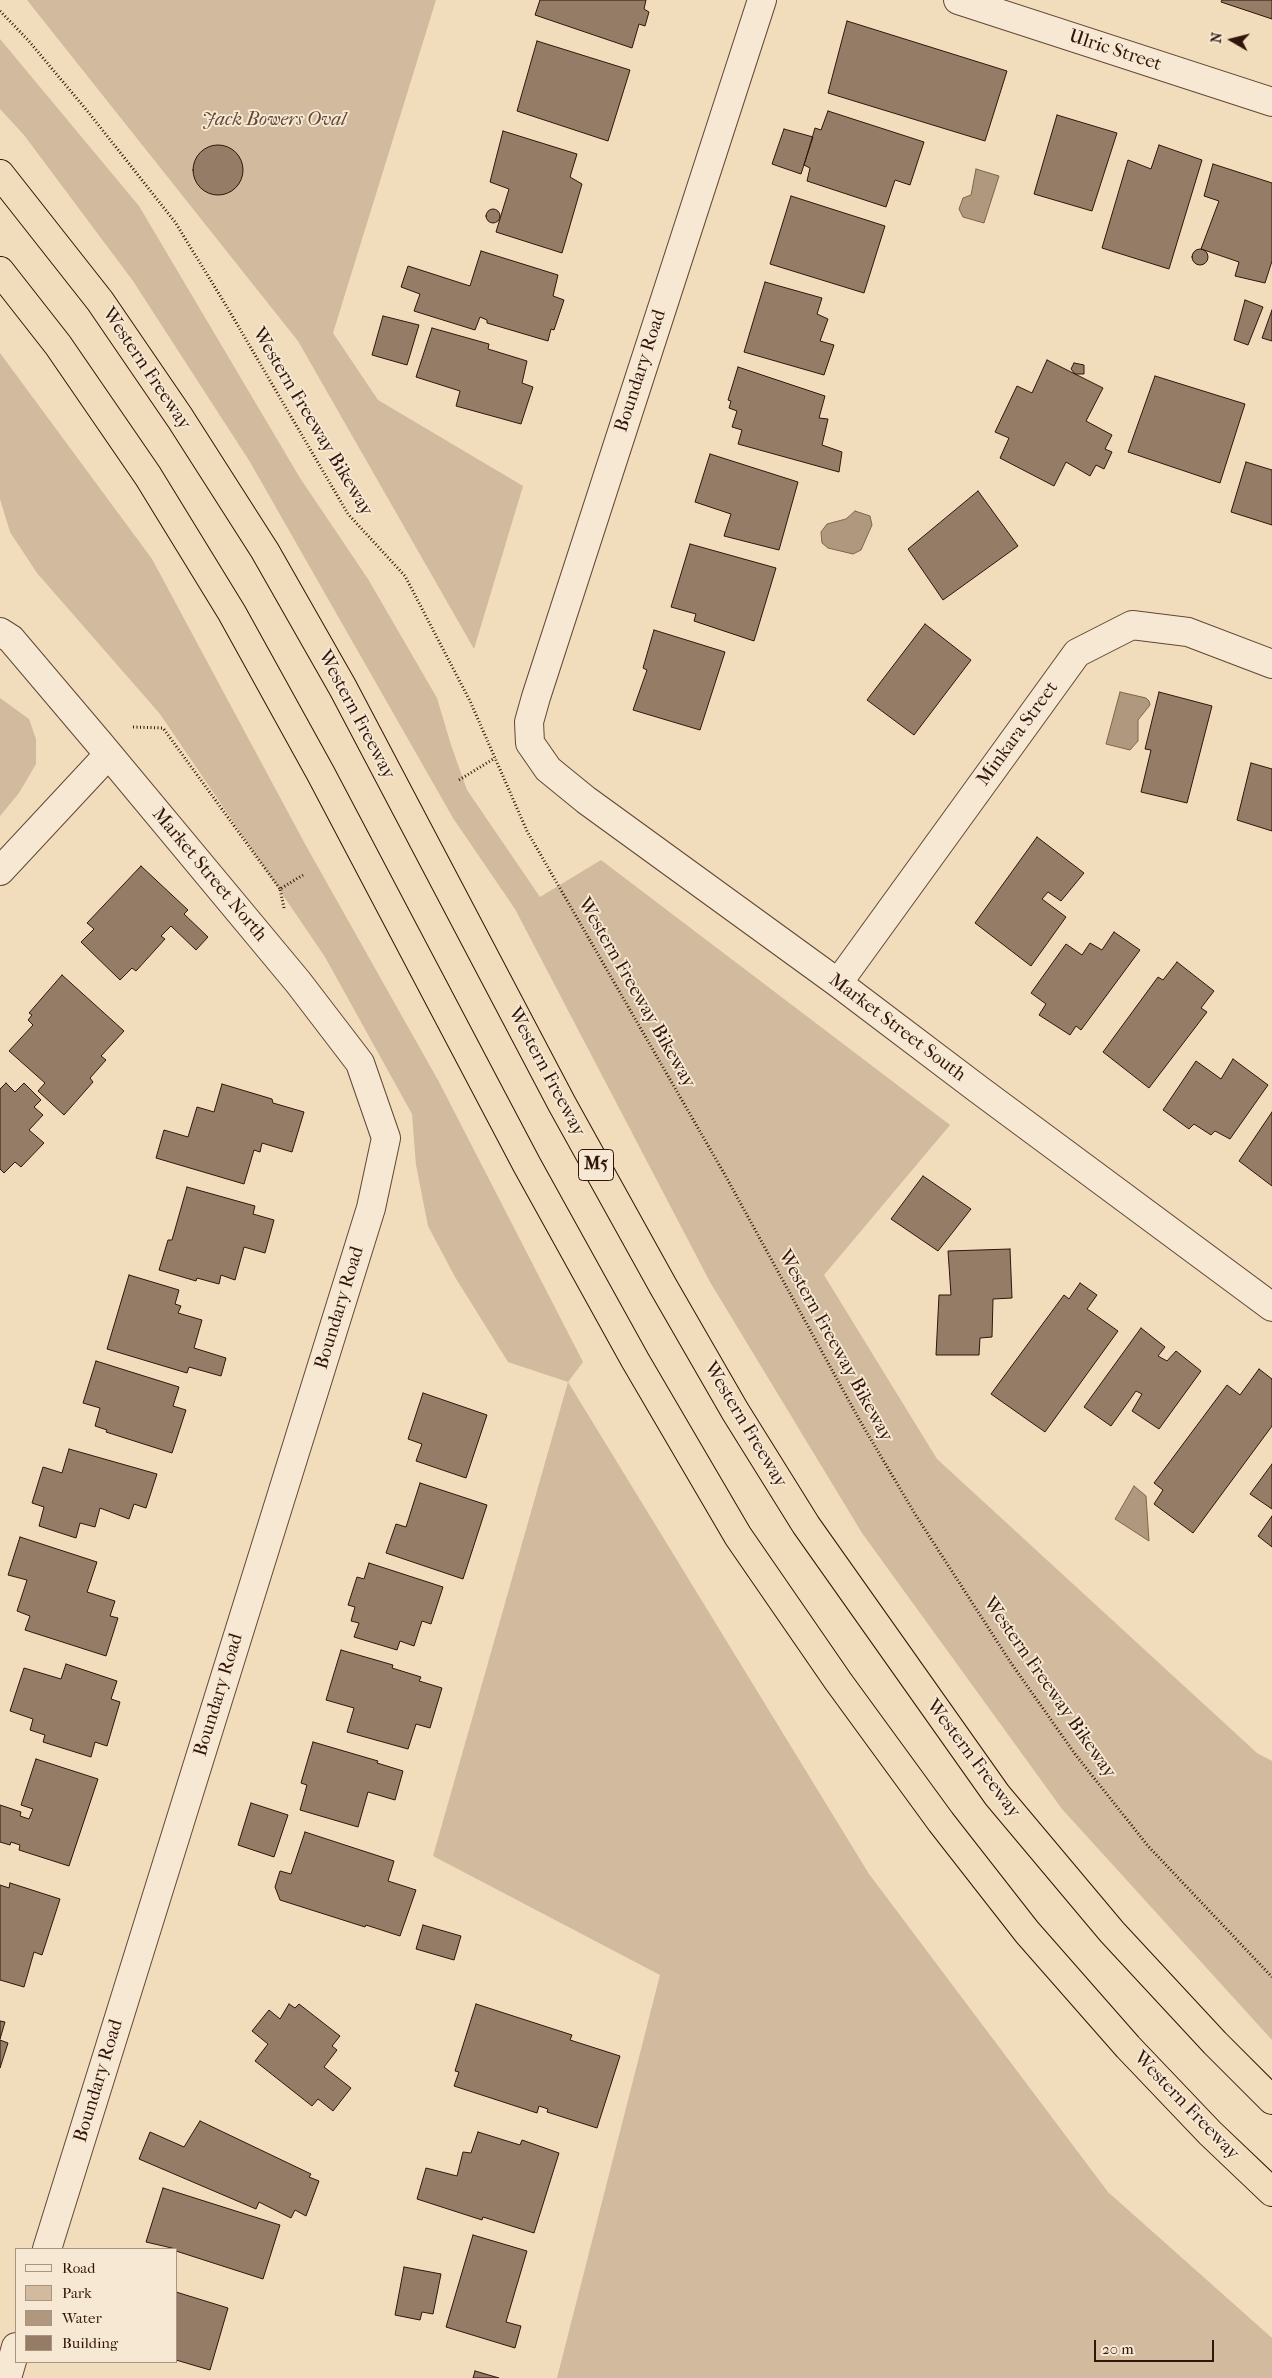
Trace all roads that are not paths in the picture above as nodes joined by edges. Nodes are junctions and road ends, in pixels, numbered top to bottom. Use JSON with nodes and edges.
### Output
{"nodes":[{"id":1,"x":762,"y":0,"type":"edge"},
{"id":2,"x":958,"y":0,"type":"edge"},
{"id":3,"x":1272,"y":102,"type":"edge"},
{"id":4,"x":0,"y":174,"type":"edge"},
{"id":5,"x":0,"y":271,"type":"edge"},
{"id":6,"x":0,"y":632,"type":"edge"},
{"id":7,"x":1272,"y":664,"type":"edge"},
{"id":8,"x":530,"y":743,"type":"joint"},
{"id":9,"x":104,"y":749,"type":"junction"},
{"id":10,"x":0,"y":870,"type":"edge"},
{"id":11,"x":838,"y":984,"type":"junction"},
{"id":12,"x":386,"y":1138,"type":"joint"},
{"id":13,"x":1272,"y":1307,"type":"edge"},
{"id":14,"x":1272,"y":2100,"type":"edge"},
{"id":15,"x":1272,"y":2192,"type":"edge"},
{"id":16,"x":47,"y":2248,"type":"edge"},
{"id":17,"x":15,"y":2350,"type":"edge"},
{"id":18,"x":7,"y":2378,"type":"edge"}],
"edges":[{"from":1,"to":8,"type":"street","name":"Boundary Road"},
{"from":2,"to":3,"type":"street","name":"Ulric Street"},
{"from":4,"to":14,"type":"highway","name":"Western Freeway","number":"M5"},
{"from":5,"to":15,"type":"highway","name":"Western Freeway"},
{"from":6,"to":9,"type":"street","name":"Market Street North"},
{"from":7,"to":11,"type":"street","name":"Minkara Street"},
{"from":8,"to":11,"type":"street","name":"Market Street South"},
{"from":9,"to":10,"type":"street"},
{"from":9,"to":12,"type":"street","name":"Market Street North"},
{"from":11,"to":13,"type":"street","name":"Market Street South"},
{"from":12,"to":16,"type":"street","name":"Boundary Road"},
{"from":17,"to":18,"type":"street"}]}
